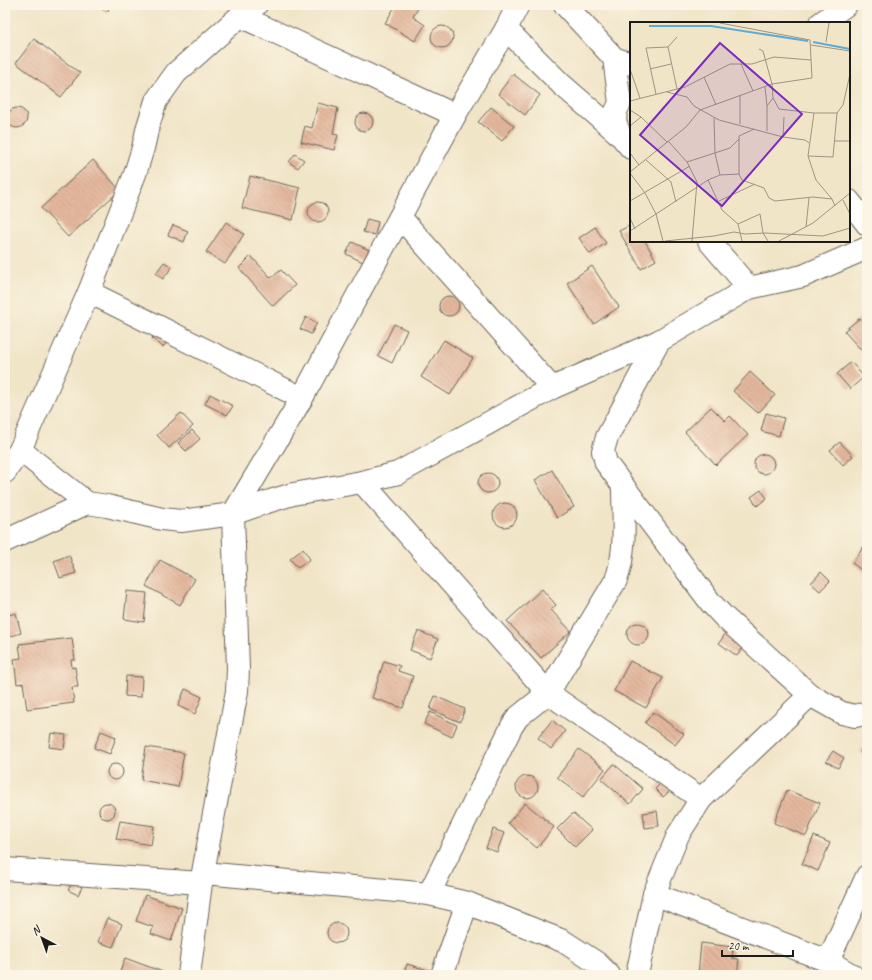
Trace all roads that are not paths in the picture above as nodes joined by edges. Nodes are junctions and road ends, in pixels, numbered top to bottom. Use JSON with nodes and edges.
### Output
{"nodes":[{"id":1,"x":518,"y":5,"type":"edge"},
{"id":2,"x":565,"y":5,"type":"edge"},
{"id":3,"x":846,"y":5,"type":"edge"},
{"id":4,"x":248,"y":10,"type":"edge"},
{"id":5,"x":823,"y":22,"type":"edge"},
{"id":6,"x":506,"y":29,"type":"junction"},
{"id":7,"x":623,"y":61,"type":"edge"},
{"id":8,"x":455,"y":115,"type":"junction"},
{"id":9,"x":625,"y":142,"type":"edge"},
{"id":10,"x":850,"y":202,"type":"edge"},
{"id":11,"x":400,"y":217,"type":"junction"},
{"id":12,"x":867,"y":224,"type":"edge"},
{"id":13,"x":710,"y":242,"type":"edge"},
{"id":14,"x":867,"y":248,"type":"edge"},
{"id":15,"x":749,"y":288,"type":"junction"},
{"id":16,"x":89,"y":292,"type":"junction"},
{"id":17,"x":659,"y":341,"type":"junction"},
{"id":18,"x":552,"y":388,"type":"junction"},
{"id":19,"x":302,"y":398,"type":"junction"},
{"id":20,"x":20,"y":450,"type":"junction"},
{"id":21,"x":5,"y":472,"type":"edge"},
{"id":22,"x":362,"y":482,"type":"junction"},
{"id":23,"x":623,"y":486,"type":"junction"},
{"id":24,"x":87,"y":504,"type":"junction"},
{"id":25,"x":233,"y":514,"type":"junction"},
{"id":26,"x":5,"y":540,"type":"edge"},
{"id":27,"x":548,"y":693,"type":"junction"},
{"id":28,"x":810,"y":695,"type":"junction"},
{"id":29,"x":867,"y":713,"type":"edge"},
{"id":30,"x":701,"y":799,"type":"junction"},
{"id":31,"x":5,"y":870,"type":"edge"},
{"id":32,"x":867,"y":876,"type":"edge"},
{"id":33,"x":202,"y":878,"type":"junction"},
{"id":34,"x":428,"y":894,"type":"junction"},
{"id":35,"x":654,"y":894,"type":"junction"},
{"id":36,"x":467,"y":903,"type":"junction"},
{"id":37,"x":828,"y":962,"type":"junction"},
{"id":38,"x":188,"y":975,"type":"edge"},
{"id":39,"x":442,"y":975,"type":"edge"},
{"id":40,"x":609,"y":975,"type":"edge"},
{"id":41,"x":637,"y":975,"type":"edge"},
{"id":42,"x":852,"y":975,"type":"edge"}],
"edges":[{"from":1,"to":6,"type":"street"},
{"from":2,"to":7,"type":"street"},
{"from":3,"to":5,"type":"street"},
{"from":4,"to":8,"type":"street"},
{"from":4,"to":16,"type":"street"},
{"from":6,"to":8,"type":"street"},
{"from":6,"to":9,"type":"street"},
{"from":7,"to":9,"type":"street"},
{"from":8,"to":11,"type":"street"},
{"from":10,"to":12,"type":"street"},
{"from":11,"to":18,"type":"street"},
{"from":11,"to":19,"type":"street"},
{"from":13,"to":15,"type":"street"},
{"from":14,"to":15,"type":"street"},
{"from":15,"to":17,"type":"street"},
{"from":16,"to":19,"type":"street"},
{"from":16,"to":20,"type":"street"},
{"from":17,"to":18,"type":"street"},
{"from":17,"to":23,"type":"street"},
{"from":18,"to":22,"type":"street"},
{"from":19,"to":25,"type":"street"},
{"from":20,"to":21,"type":"street"},
{"from":20,"to":24,"type":"street"},
{"from":22,"to":25,"type":"street"},
{"from":22,"to":27,"type":"street"},
{"from":23,"to":27,"type":"street"},
{"from":23,"to":28,"type":"street"},
{"from":24,"to":25,"type":"street"},
{"from":24,"to":26,"type":"street"},
{"from":25,"to":33,"type":"street"},
{"from":27,"to":30,"type":"street"},
{"from":27,"to":34,"type":"street"},
{"from":28,"to":29,"type":"street"},
{"from":28,"to":30,"type":"street"},
{"from":30,"to":35,"type":"street"},
{"from":31,"to":33,"type":"street"},
{"from":32,"to":37,"type":"street"},
{"from":33,"to":34,"type":"street"},
{"from":33,"to":38,"type":"street"},
{"from":34,"to":36,"type":"street"},
{"from":35,"to":37,"type":"street"},
{"from":35,"to":41,"type":"street"},
{"from":36,"to":39,"type":"street"},
{"from":36,"to":40,"type":"street"},
{"from":37,"to":42,"type":"street"}]}
